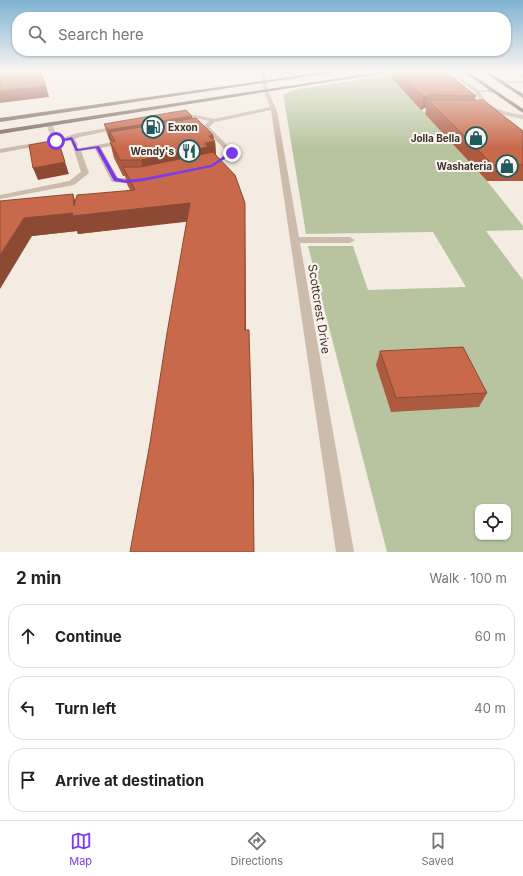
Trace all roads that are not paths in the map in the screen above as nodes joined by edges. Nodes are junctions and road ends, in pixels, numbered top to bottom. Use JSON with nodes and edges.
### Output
{"nodes":[{"id":1,"x":179,"y":97,"type":"edge"},
{"id":2,"x":209,"y":97,"type":"edge"},
{"id":3,"x":268,"y":97,"type":"edge"},
{"id":4,"x":480,"y":97,"type":"edge"},
{"id":5,"x":502,"y":97,"type":"edge"},
{"id":6,"x":80,"y":108,"type":"junction"},
{"id":7,"x":272,"y":108,"type":"junction"},
{"id":8,"x":476,"y":110,"type":"edge"},
{"id":9,"x":523,"y":111,"type":"edge"},
{"id":10,"x":497,"y":112,"type":"junction"},
{"id":11,"x":523,"y":117,"type":"edge"},
{"id":12,"x":83,"y":119,"type":"junction"},
{"id":13,"x":169,"y":119,"type":"edge"},
{"id":14,"x":0,"y":120,"type":"edge"},
{"id":15,"x":213,"y":121,"type":"junction"},
{"id":16,"x":510,"y":122,"type":"edge"},
{"id":17,"x":49,"y":124,"type":"junction"},
{"id":18,"x":124,"y":127,"type":"edge"},
{"id":19,"x":206,"y":127,"type":"junction"},
{"id":20,"x":190,"y":130,"type":"edge"},
{"id":21,"x":0,"y":132,"type":"edge"},
{"id":22,"x":72,"y":138,"type":"junction"},
{"id":23,"x":56,"y":141,"type":"junction"},
{"id":24,"x":128,"y":141,"type":"edge"},
{"id":25,"x":97,"y":147,"type":"junction"},
{"id":26,"x":77,"y":150,"type":"junction"},
{"id":27,"x":0,"y":151,"type":"edge"},
{"id":28,"x":205,"y":167,"type":"edge"},
{"id":29,"x":144,"y":180,"type":"edge"},
{"id":30,"x":0,"y":197,"type":"edge"},
{"id":31,"x":294,"y":240,"type":"junction"},
{"id":32,"x":350,"y":240,"type":"dead end"},
{"id":33,"x":345,"y":552,"type":"edge"}],
"edges":[{"from":1,"to":6,"type":"main road"},
{"from":2,"to":12,"type":"main road"},
{"from":3,"to":7,"type":"street","name":"Scottcrest Drive"},
{"from":4,"to":10,"type":"street"},
{"from":5,"to":9,"type":"main road"},
{"from":6,"to":12,"type":"main road"},
{"from":6,"to":14,"type":"main road"},
{"from":7,"to":15,"type":"street"},
{"from":7,"to":31,"type":"street","name":"Scottcrest Drive"},
{"from":8,"to":10,"type":"street"},
{"from":10,"to":11,"type":"street"},
{"from":10,"to":16,"type":"street"},
{"from":12,"to":17,"type":"main road"},
{"from":13,"to":15,"type":"street"},
{"from":15,"to":19,"type":"street"},
{"from":17,"to":21,"type":"main road"},
{"from":17,"to":23,"type":"street"},
{"from":18,"to":22,"type":"street"},
{"from":19,"to":20,"type":"street"},
{"from":19,"to":28,"type":"street"},
{"from":22,"to":23,"type":"street"},
{"from":22,"to":26,"type":"street"},
{"from":23,"to":27,"type":"street"},
{"from":24,"to":25,"type":"street"},
{"from":25,"to":26,"type":"street"},
{"from":25,"to":29,"type":"street"},
{"from":26,"to":30,"type":"street"},
{"from":31,"to":32,"type":"street"},
{"from":31,"to":33,"type":"street","name":"Scottcrest Drive"}]}
